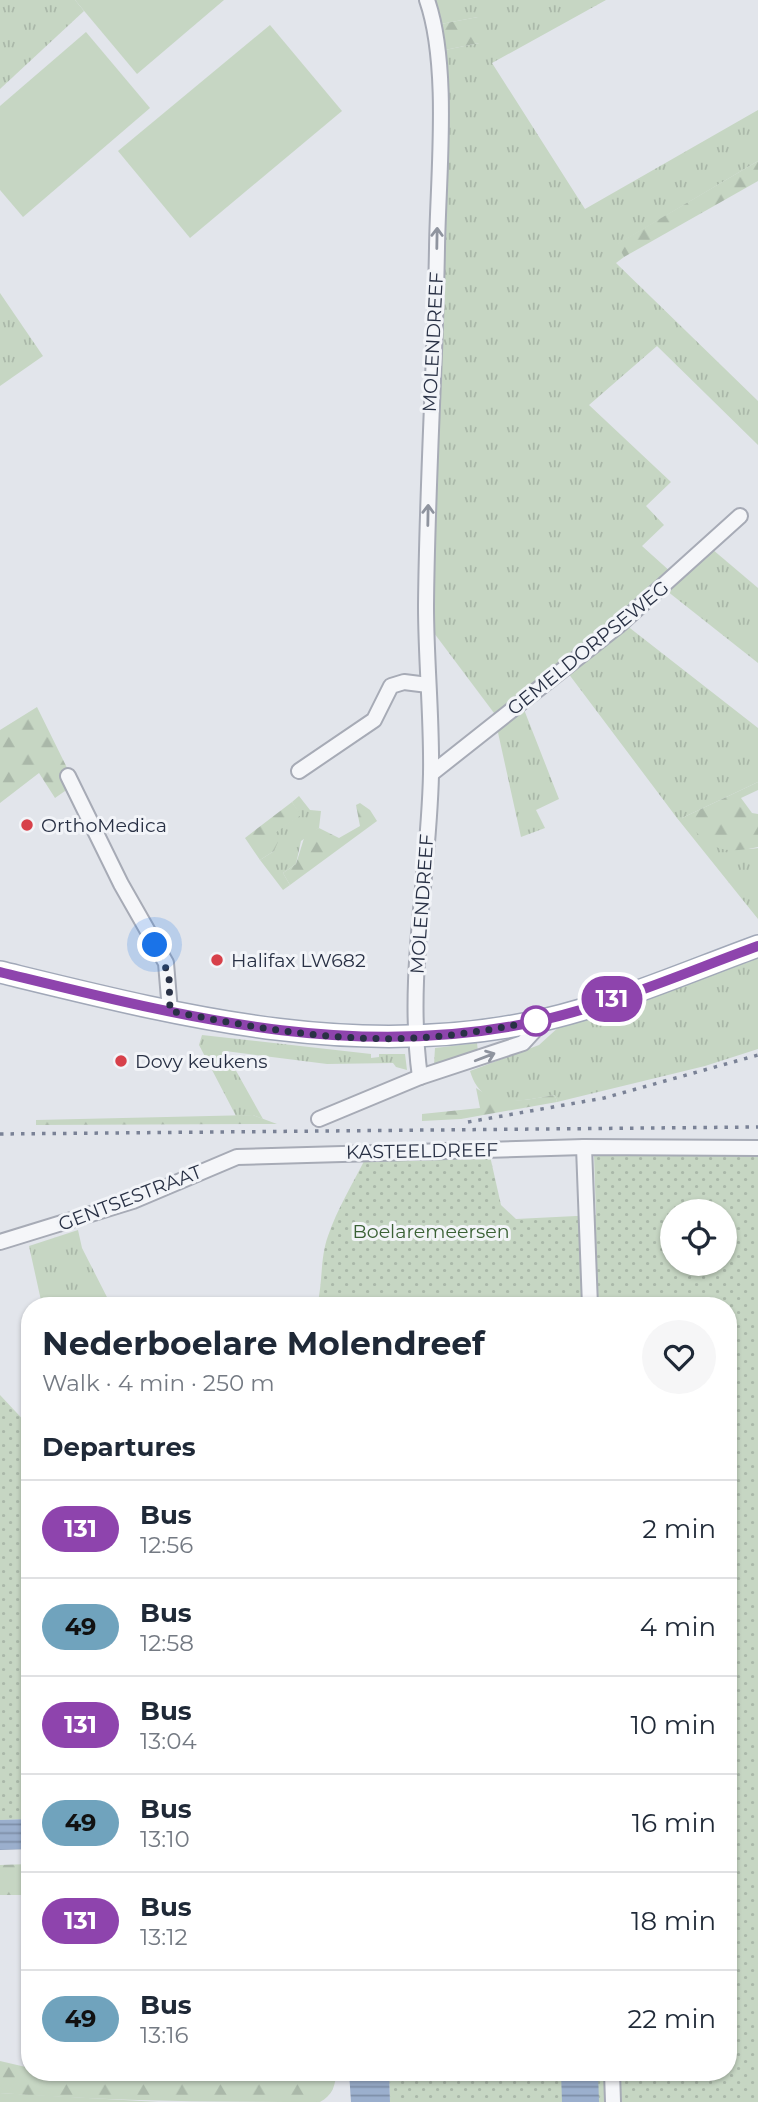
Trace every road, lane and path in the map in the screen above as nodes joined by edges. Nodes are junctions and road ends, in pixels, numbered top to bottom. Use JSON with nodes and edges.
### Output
{"nodes":[{"id":1,"x":427,"y":0,"type":"edge"},
{"id":2,"x":740,"y":516,"type":"dead end"},
{"id":3,"x":428,"y":685,"type":"junction"},
{"id":4,"x":299,"y":771,"type":"dead end"},
{"id":5,"x":431,"y":774,"type":"junction"},
{"id":6,"x":68,"y":776,"type":"dead end"},
{"id":7,"x":758,"y":946,"type":"edge"},
{"id":8,"x":0,"y":972,"type":"edge"},
{"id":9,"x":170,"y":1011,"type":"junction"},
{"id":10,"x":545,"y":1019,"type":"junction"},
{"id":11,"x":415,"y":1038,"type":"junction"},
{"id":12,"x":420,"y":1077,"type":"junction"},
{"id":13,"x":319,"y":1119,"type":"dead end"},
{"id":14,"x":584,"y":1147,"type":"junction"},
{"id":15,"x":758,"y":1148,"type":"edge"},
{"id":16,"x":260,"y":1154,"type":"joint"},
{"id":17,"x":0,"y":1242,"type":"edge"},
{"id":18,"x":590,"y":1297,"type":"edge"},
{"id":19,"x":612,"y":2081,"type":"edge"},
{"id":20,"x":613,"y":2102,"type":"edge"}],
"edges":[{"from":3,"to":1,"type":"street","name":"MOLENDREEF","one_way":true},
{"from":2,"to":5,"type":"street","name":"GEMELDORPSEWEG"},
{"from":3,"to":4,"type":"street"},
{"from":3,"to":5,"type":"street","name":"MOLENDREEF"},
{"from":5,"to":11,"type":"street","name":"MOLENDREEF"},
{"from":6,"to":9,"type":"street"},
{"from":7,"to":10,"type":"main road"},
{"from":8,"to":9,"type":"main road"},
{"from":9,"to":11,"type":"main road"},
{"from":10,"to":11,"type":"main road"},
{"from":12,"to":10,"type":"street","one_way":true},
{"from":11,"to":12,"type":"street","name":"MOLENDREEF"},
{"from":12,"to":13,"type":"street"},
{"from":14,"to":15,"type":"street","name":"KASTEELDREEF"},
{"from":14,"to":16,"type":"street","name":"KASTEELDREEF"},
{"from":14,"to":18,"type":"street"},
{"from":16,"to":17,"type":"street","name":"GENTSESTRAAT"},
{"from":19,"to":20,"type":"street"}]}
